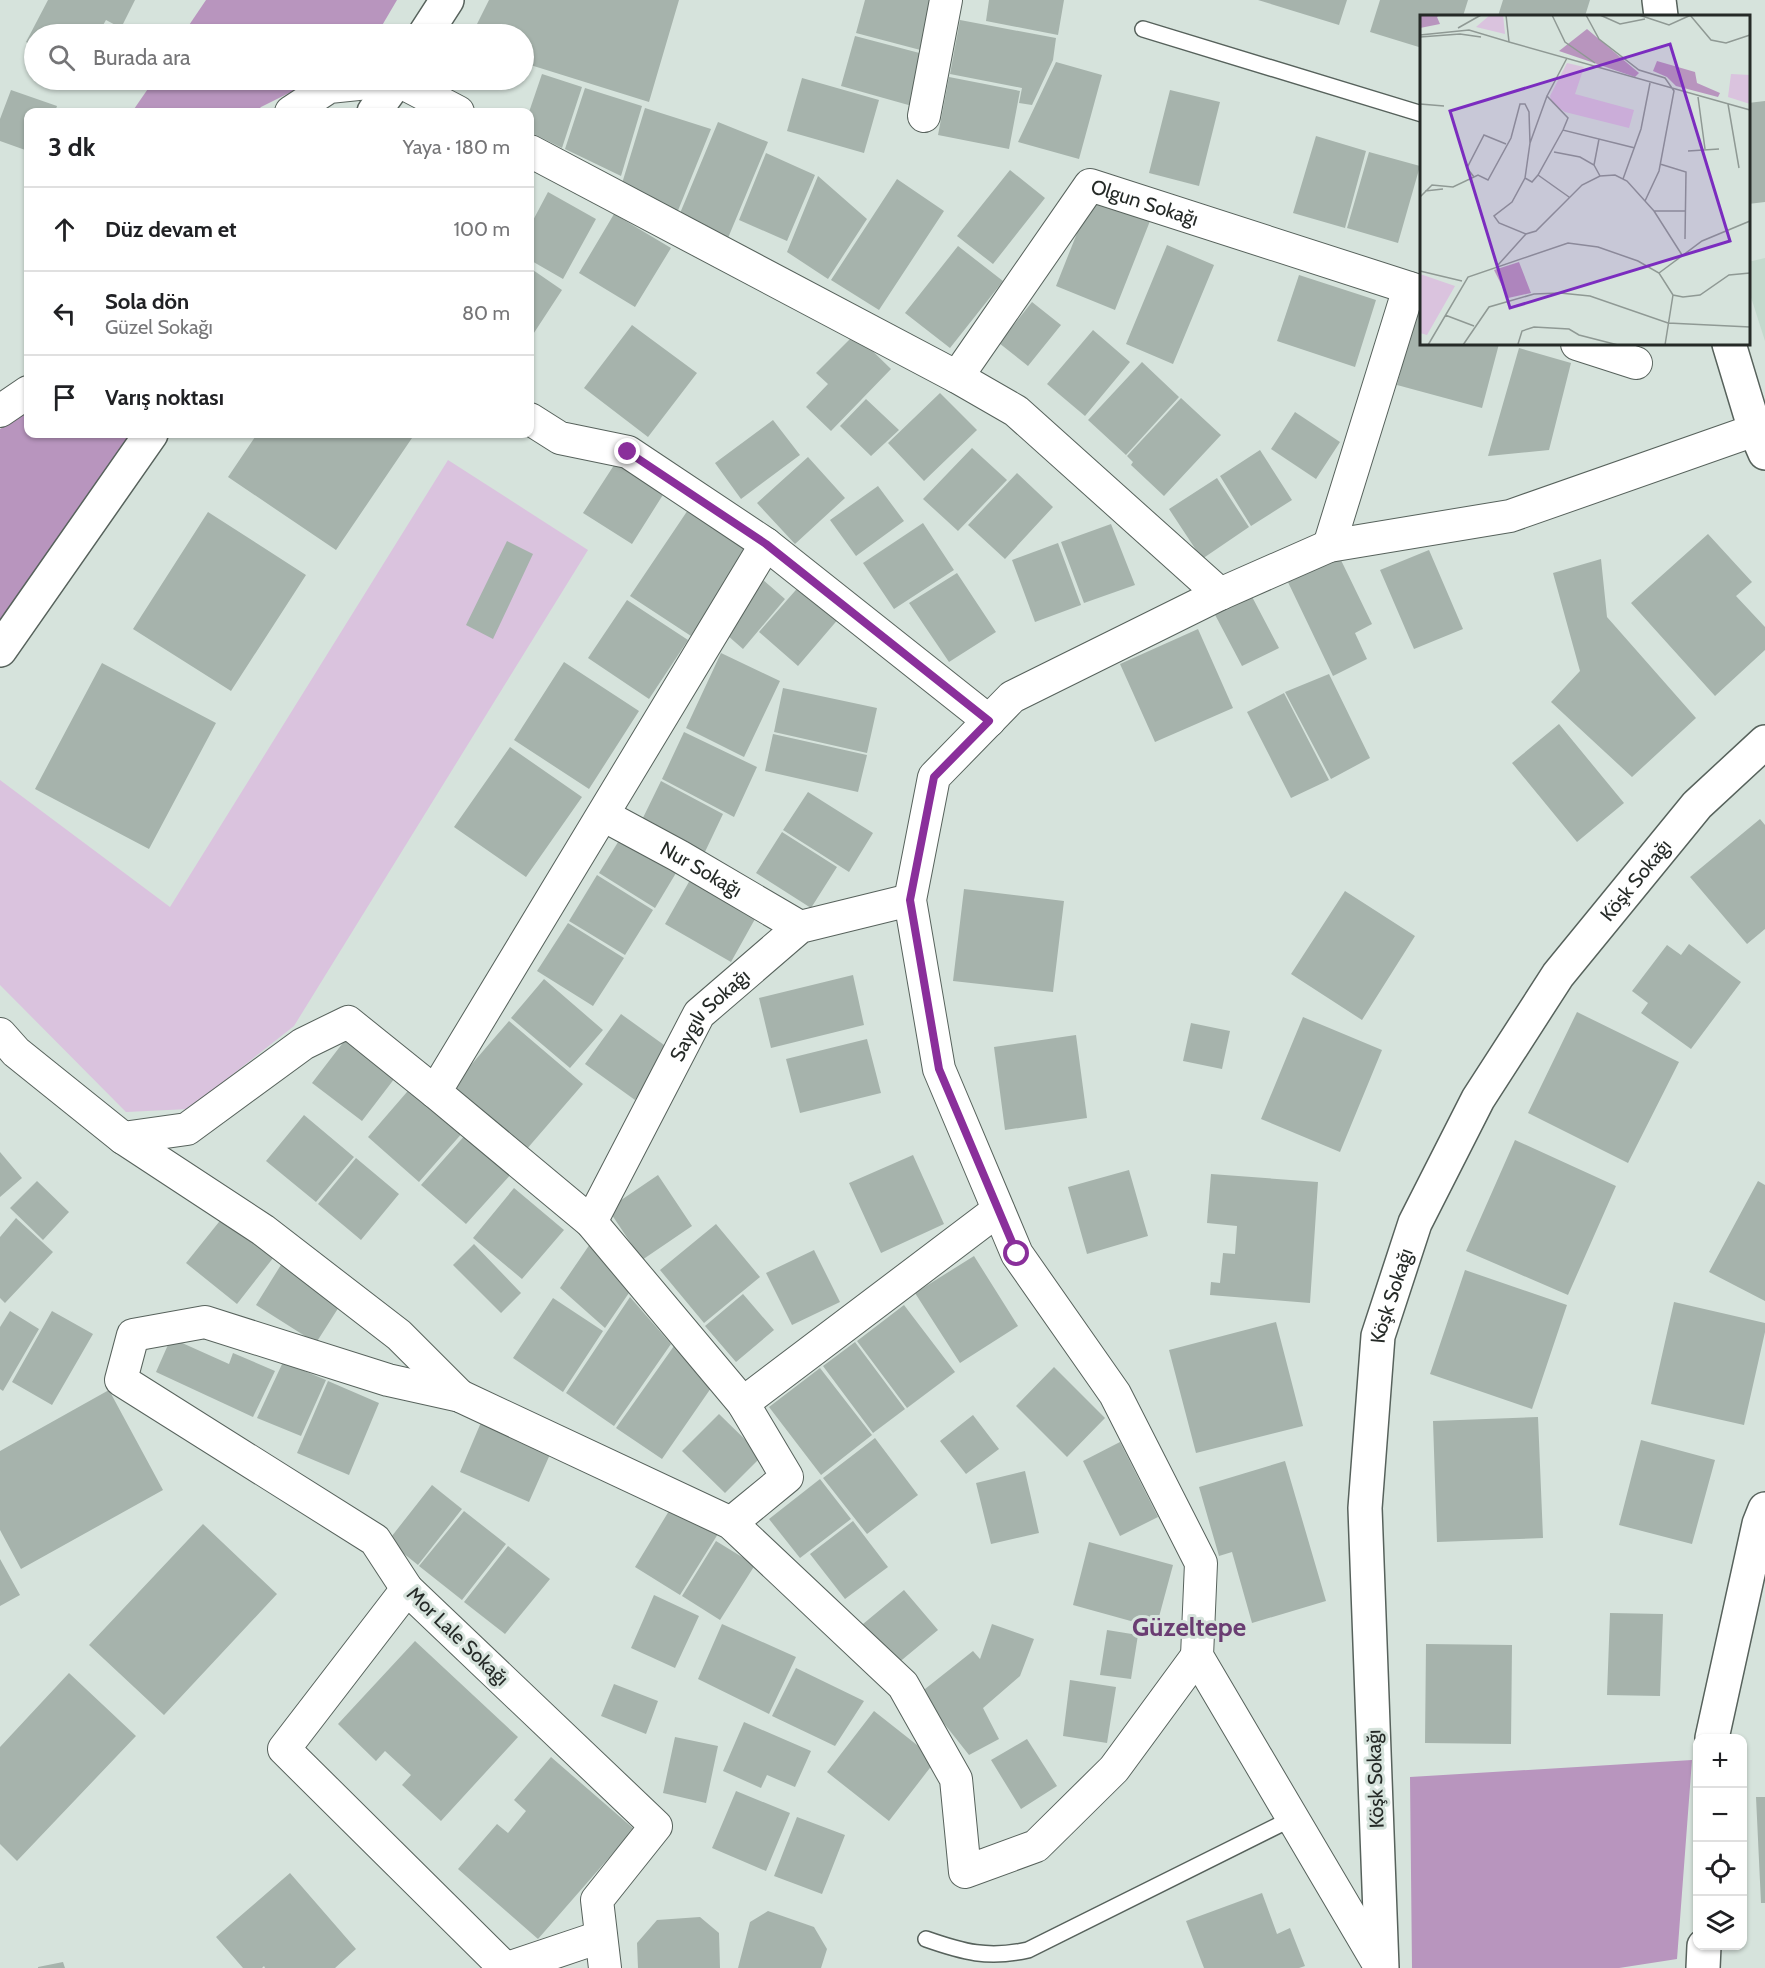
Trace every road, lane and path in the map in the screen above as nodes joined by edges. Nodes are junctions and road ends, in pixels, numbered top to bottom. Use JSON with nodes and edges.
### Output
{"nodes":[{"id":1,"x":447,"y":0,"type":"edge"},
{"id":2,"x":946,"y":0,"type":"edge"},
{"id":3,"x":1659,"y":0,"type":"edge"},
{"id":4,"x":1661,"y":15,"type":"edge"},
{"id":5,"x":431,"y":24,"type":"edge"},
{"id":6,"x":1143,"y":29,"type":"dead end"},
{"id":7,"x":324,"y":90,"type":"edge"},
{"id":8,"x":390,"y":90,"type":"edge"},
{"id":9,"x":416,"y":90,"type":"edge"},
{"id":10,"x":297,"y":108,"type":"edge"},
{"id":11,"x":377,"y":108,"type":"edge"},
{"id":12,"x":450,"y":108,"type":"edge"},
{"id":13,"x":1420,"y":113,"type":"edge"},
{"id":14,"x":924,"y":116,"type":"dead end"},
{"id":15,"x":534,"y":153,"type":"edge"},
{"id":16,"x":1415,"y":290,"type":"edge"},
{"id":17,"x":1580,"y":345,"type":"edge"},
{"id":18,"x":1729,"y":345,"type":"edge"},
{"id":19,"x":1636,"y":363,"type":"dead end"},
{"id":20,"x":957,"y":377,"type":"junction"},
{"id":21,"x":24,"y":395,"type":"edge"},
{"id":22,"x":0,"y":411,"type":"edge"},
{"id":23,"x":534,"y":422,"type":"edge"},
{"id":24,"x":148,"y":438,"type":"edge"},
{"id":25,"x":1760,"y":442,"type":"edge"},
{"id":26,"x":766,"y":544,"type":"junction"},
{"id":27,"x":1329,"y":546,"type":"junction"},
{"id":28,"x":1220,"y":594,"type":"junction"},
{"id":29,"x":4,"y":642,"type":"edge"},
{"id":30,"x":989,"y":721,"type":"junction"},
{"id":31,"x":1765,"y":742,"type":"edge"},
{"id":32,"x":603,"y":815,"type":"junction"},
{"id":33,"x":910,"y":900,"type":"junction"},
{"id":34,"x":800,"y":927,"type":"junction"},
{"id":35,"x":0,"y":1034,"type":"edge"},
{"id":36,"x":435,"y":1092,"type":"junction"},
{"id":37,"x":123,"y":1138,"type":"junction"},
{"id":38,"x":998,"y":1210,"type":"junction"},
{"id":39,"x":591,"y":1222,"type":"junction"},
{"id":40,"x":460,"y":1396,"type":"junction"},
{"id":41,"x":743,"y":1403,"type":"junction"},
{"id":42,"x":1765,"y":1509,"type":"edge"},
{"id":43,"x":731,"y":1522,"type":"junction"},
{"id":44,"x":407,"y":1589,"type":"junction"},
{"id":45,"x":1197,"y":1656,"type":"junction"},
{"id":46,"x":1713,"y":1734,"type":"edge"},
{"id":47,"x":1293,"y":1818,"type":"junction"},
{"id":48,"x":600,"y":1937,"type":"junction"},
{"id":49,"x":926,"y":1939,"type":"dead end"},
{"id":50,"x":1704,"y":1950,"type":"edge"},
{"id":51,"x":506,"y":1968,"type":"edge"},
{"id":52,"x":605,"y":1968,"type":"edge"},
{"id":53,"x":1381,"y":1968,"type":"edge"},
{"id":54,"x":1703,"y":1968,"type":"edge"}],
"edges":[{"from":1,"to":5,"type":"street"},
{"from":2,"to":14,"type":"street"},
{"from":3,"to":4,"type":"street"},
{"from":6,"to":13,"type":"lane"},
{"from":7,"to":10,"type":"street"},
{"from":8,"to":11,"type":"street"},
{"from":9,"to":12,"type":"street"},
{"from":15,"to":20,"type":"street"},
{"from":16,"to":20,"type":"street","name":"Olgun Sokağı"},
{"from":16,"to":27,"type":"street"},
{"from":17,"to":19,"type":"street"},
{"from":18,"to":25,"type":"street"},
{"from":20,"to":28,"type":"street"},
{"from":21,"to":22,"type":"street"},
{"from":23,"to":26,"type":"street"},
{"from":24,"to":29,"type":"street"},
{"from":25,"to":27,"type":"street"},
{"from":26,"to":30,"type":"street"},
{"from":26,"to":32,"type":"street"},
{"from":27,"to":28,"type":"street"},
{"from":28,"to":30,"type":"street"},
{"from":30,"to":33,"type":"street"},
{"from":31,"to":53,"type":"street","name":"Köşk Sokağı"},
{"from":32,"to":34,"type":"street","name":"Nur Sokağı"},
{"from":32,"to":36,"type":"street"},
{"from":33,"to":34,"type":"street","name":"Saygılı Sokağı"},
{"from":33,"to":38,"type":"street"},
{"from":34,"to":39,"type":"street","name":"Saygılı Sokağı"},
{"from":35,"to":37,"type":"street"},
{"from":36,"to":37,"type":"street"},
{"from":36,"to":39,"type":"street"},
{"from":37,"to":40,"type":"street"},
{"from":38,"to":41,"type":"street"},
{"from":38,"to":45,"type":"street"},
{"from":39,"to":41,"type":"street"},
{"from":40,"to":43,"type":"street"},
{"from":40,"to":44,"type":"street","name":"Mor Lale Sokağı"},
{"from":41,"to":43,"type":"street"},
{"from":42,"to":46,"type":"street"},
{"from":43,"to":45,"type":"street"},
{"from":44,"to":48,"type":"street","name":"Mor Lale Sokağı"},
{"from":44,"to":51,"type":"street"},
{"from":45,"to":47,"type":"street"},
{"from":47,"to":49,"type":"lane"},
{"from":47,"to":53,"type":"street"},
{"from":48,"to":51,"type":"street"},
{"from":48,"to":52,"type":"street","name":"Mor Lale Sokağı"},
{"from":50,"to":54,"type":"street"}]}
